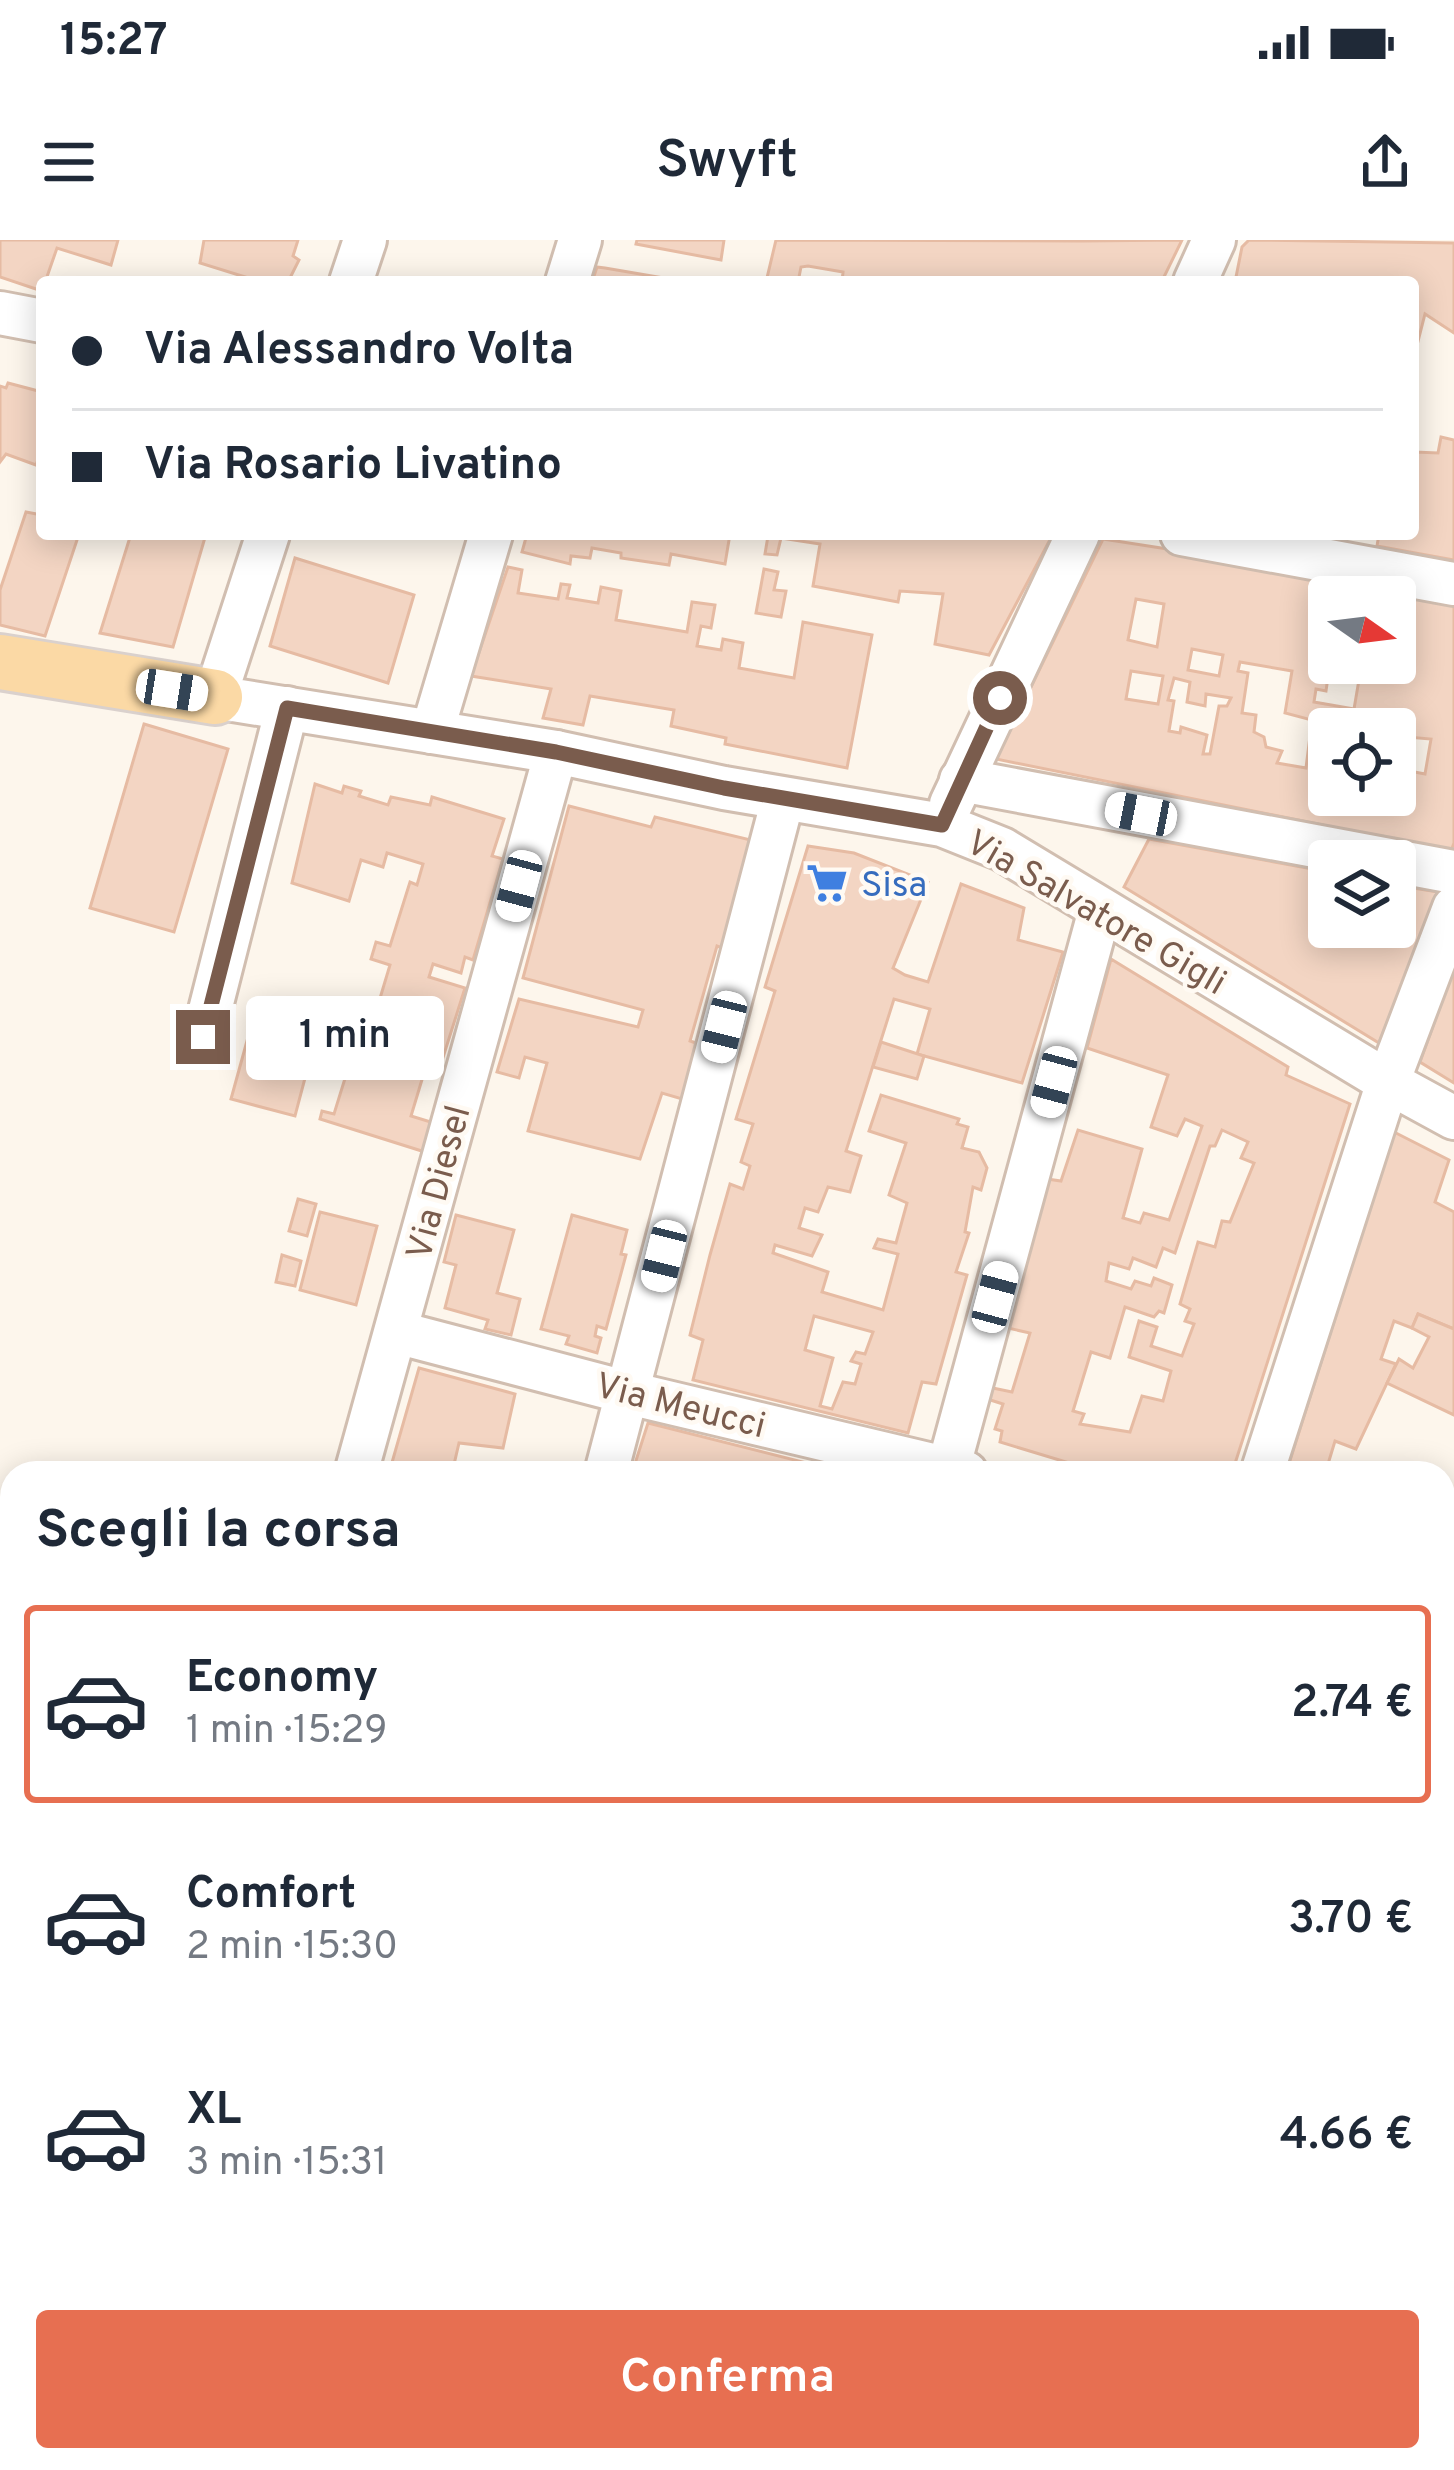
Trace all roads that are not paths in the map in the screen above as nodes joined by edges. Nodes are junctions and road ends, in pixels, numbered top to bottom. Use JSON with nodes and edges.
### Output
{"nodes":[{"id":1,"x":365,"y":240,"type":"edge"},
{"id":2,"x":580,"y":240,"type":"edge"},
{"id":3,"x":1214,"y":240,"type":"edge"},
{"id":4,"x":353,"y":276,"type":"edge"},
{"id":5,"x":569,"y":276,"type":"edge"},
{"id":6,"x":1198,"y":276,"type":"edge"},
{"id":7,"x":0,"y":314,"type":"edge"},
{"id":8,"x":36,"y":320,"type":"edge"},
{"id":9,"x":266,"y":540,"type":"edge"},
{"id":10,"x":489,"y":540,"type":"edge"},
{"id":11,"x":1075,"y":540,"type":"edge"},
{"id":12,"x":1215,"y":540,"type":"edge"},
{"id":13,"x":1454,"y":584,"type":"edge"},
{"id":14,"x":0,"y":662,"type":"edge"},
{"id":15,"x":215,"y":697,"type":"junction"},
{"id":16,"x":287,"y":708,"type":"junction"},
{"id":17,"x":432,"y":732,"type":"junction"},
{"id":18,"x":556,"y":752,"type":"junction"},
{"id":19,"x":961,"y":780,"type":"junction"},
{"id":20,"x":784,"y":799,"type":"junction"},
{"id":21,"x":942,"y":825,"type":"junction"},
{"id":22,"x":1454,"y":872,"type":"edge"},
{"id":23,"x":1454,"y":908,"type":"edge"},
{"id":24,"x":1100,"y":910,"type":"junction"},
{"id":25,"x":203,"y":1037,"type":"dead end"},
{"id":26,"x":1388,"y":1082,"type":"junction"},
{"id":27,"x":1454,"y":1118,"type":"edge"},
{"id":28,"x":396,"y":1331,"type":"junction"},
{"id":29,"x":629,"y":1393,"type":"junction"},
{"id":30,"x":359,"y":1461,"type":"edge"},
{"id":31,"x":609,"y":1461,"type":"edge"},
{"id":32,"x":912,"y":1461,"type":"edge"},
{"id":33,"x":957,"y":1461,"type":"edge"},
{"id":34,"x":1266,"y":1461,"type":"edge"}],
"edges":[{"from":1,"to":4,"type":"street"},
{"from":2,"to":5,"type":"street"},
{"from":3,"to":6,"type":"street"},
{"from":7,"to":8,"type":"street"},
{"from":9,"to":15,"type":"street"},
{"from":10,"to":17,"type":"street"},
{"from":11,"to":19,"type":"street"},
{"from":12,"to":13,"type":"street"},
{"from":14,"to":15,"type":"main road"},
{"from":15,"to":16,"type":"street","name":"Via Salvatore Gigli"},
{"from":16,"to":17,"type":"street","name":"Via Salvatore Gigli"},
{"from":16,"to":25,"type":"street"},
{"from":17,"to":18,"type":"street","name":"Via Salvatore Gigli"},
{"from":18,"to":20,"type":"street","name":"Via Salvatore Gigli"},
{"from":18,"to":28,"type":"street","name":"Via Diesel"},
{"from":19,"to":21,"type":"street"},
{"from":19,"to":22,"type":"street"},
{"from":20,"to":21,"type":"street","name":"Via Salvatore Gigli"},
{"from":20,"to":29,"type":"street"},
{"from":21,"to":24,"type":"street","name":"Via Salvatore Gigli"},
{"from":23,"to":26,"type":"street"},
{"from":24,"to":26,"type":"street","name":"Via Salvatore Gigli"},
{"from":24,"to":33,"type":"street"},
{"from":26,"to":27,"type":"street","name":"Via Salvatore Gigli"},
{"from":26,"to":34,"type":"street"},
{"from":28,"to":29,"type":"street","name":"Via Meucci"},
{"from":28,"to":30,"type":"street","name":"Via Diesel"},
{"from":29,"to":31,"type":"street"},
{"from":29,"to":32,"type":"street","name":"Via Meucci"}]}
